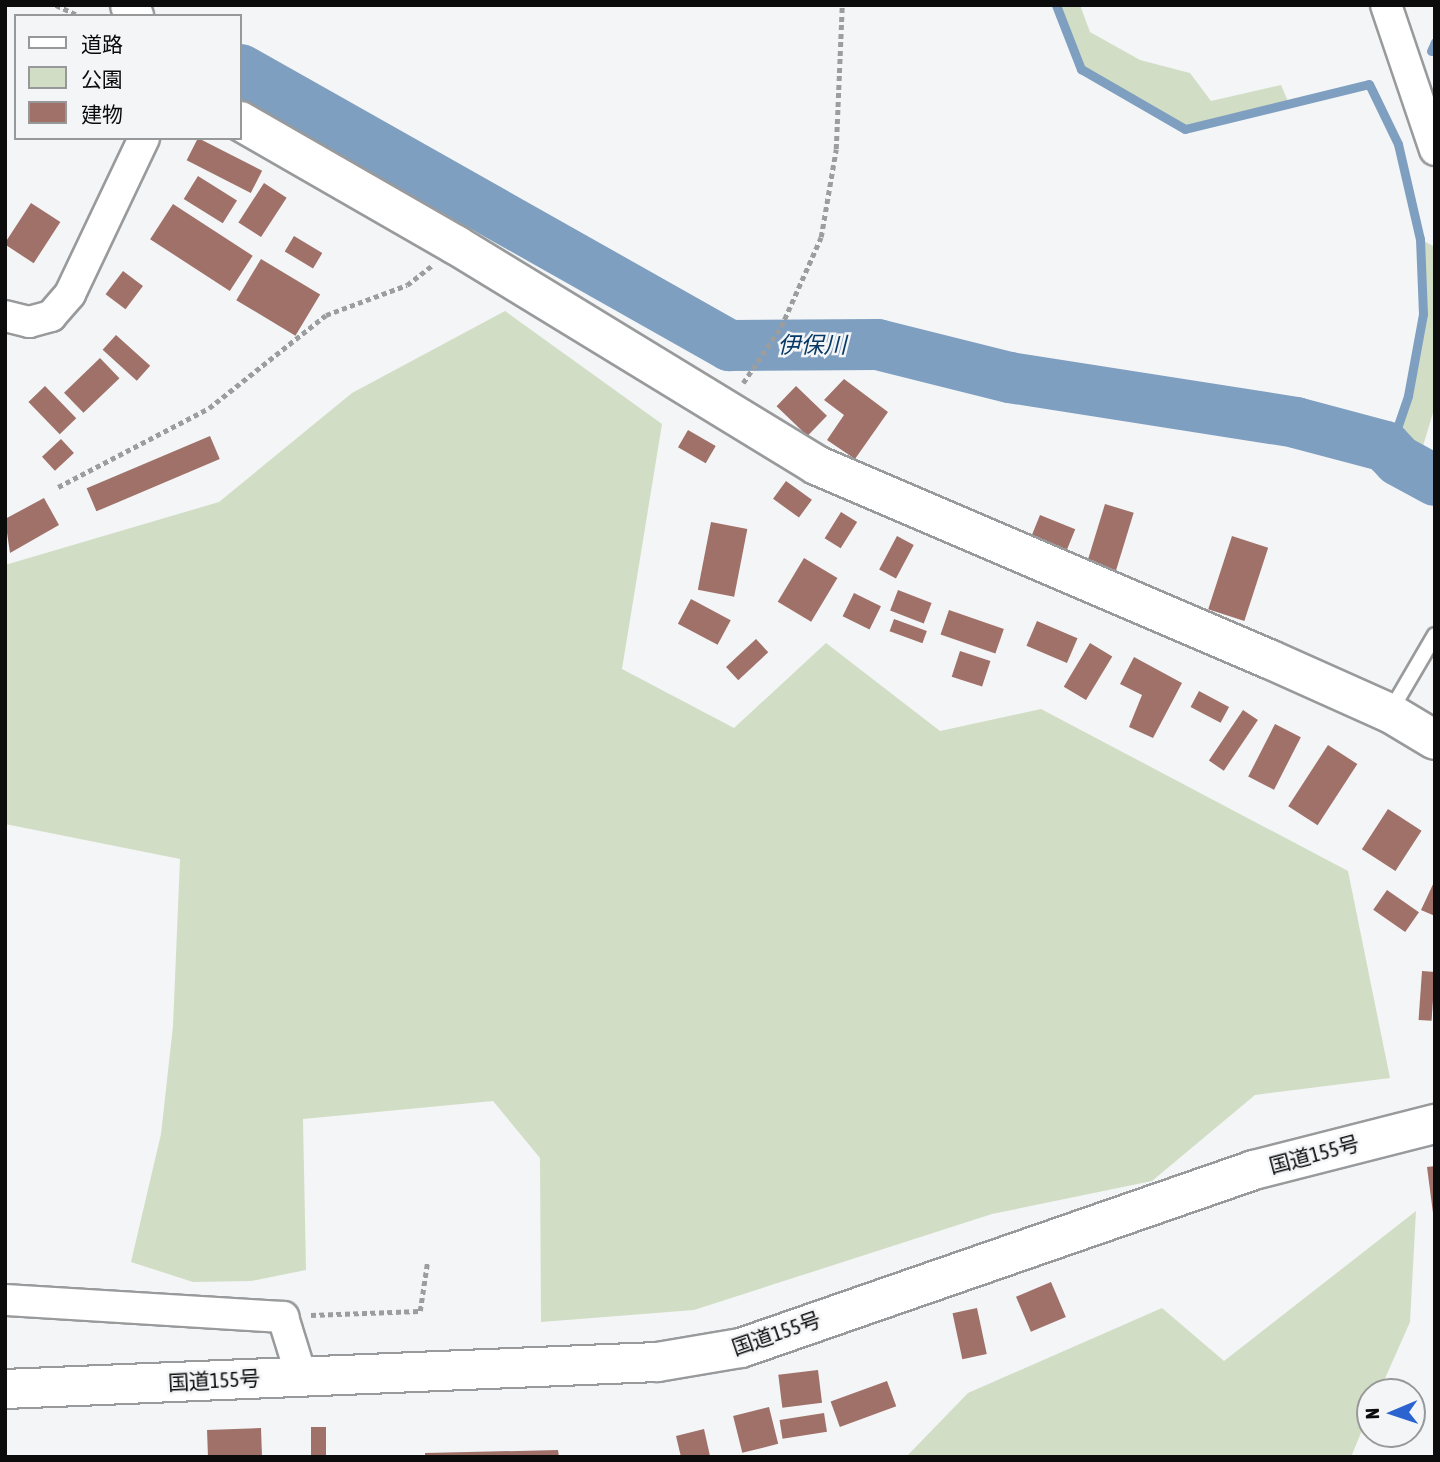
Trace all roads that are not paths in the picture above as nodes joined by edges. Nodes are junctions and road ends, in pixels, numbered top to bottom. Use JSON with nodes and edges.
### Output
{"nodes":[{"id":1,"x":1386,"y":5,"type":"edge"},
{"id":2,"x":242,"y":122,"type":"edge"},
{"id":3,"x":143,"y":140,"type":"edge"},
{"id":4,"x":1435,"y":150,"type":"edge"},
{"id":5,"x":5,"y":316,"type":"edge"},
{"id":6,"x":1435,"y":635,"type":"edge"},
{"id":7,"x":1390,"y":713,"type":"junction"},
{"id":8,"x":1435,"y":740,"type":"edge"},
{"id":9,"x":1435,"y":1124,"type":"edge"},
{"id":10,"x":5,"y":1300,"type":"edge"},
{"id":11,"x":302,"y":1375,"type":"junction"},
{"id":12,"x":5,"y":1389,"type":"edge"}],
"edges":[{"from":1,"to":4,"type":"street"},
{"from":2,"to":7,"type":"main road"},
{"from":3,"to":5,"type":"street"},
{"from":6,"to":7,"type":"lane"},
{"from":7,"to":8,"type":"main road"},
{"from":9,"to":11,"type":"main road","name":"国道155号"},
{"from":10,"to":11,"type":"street"},
{"from":11,"to":12,"type":"main road","name":"国道155号"}]}
